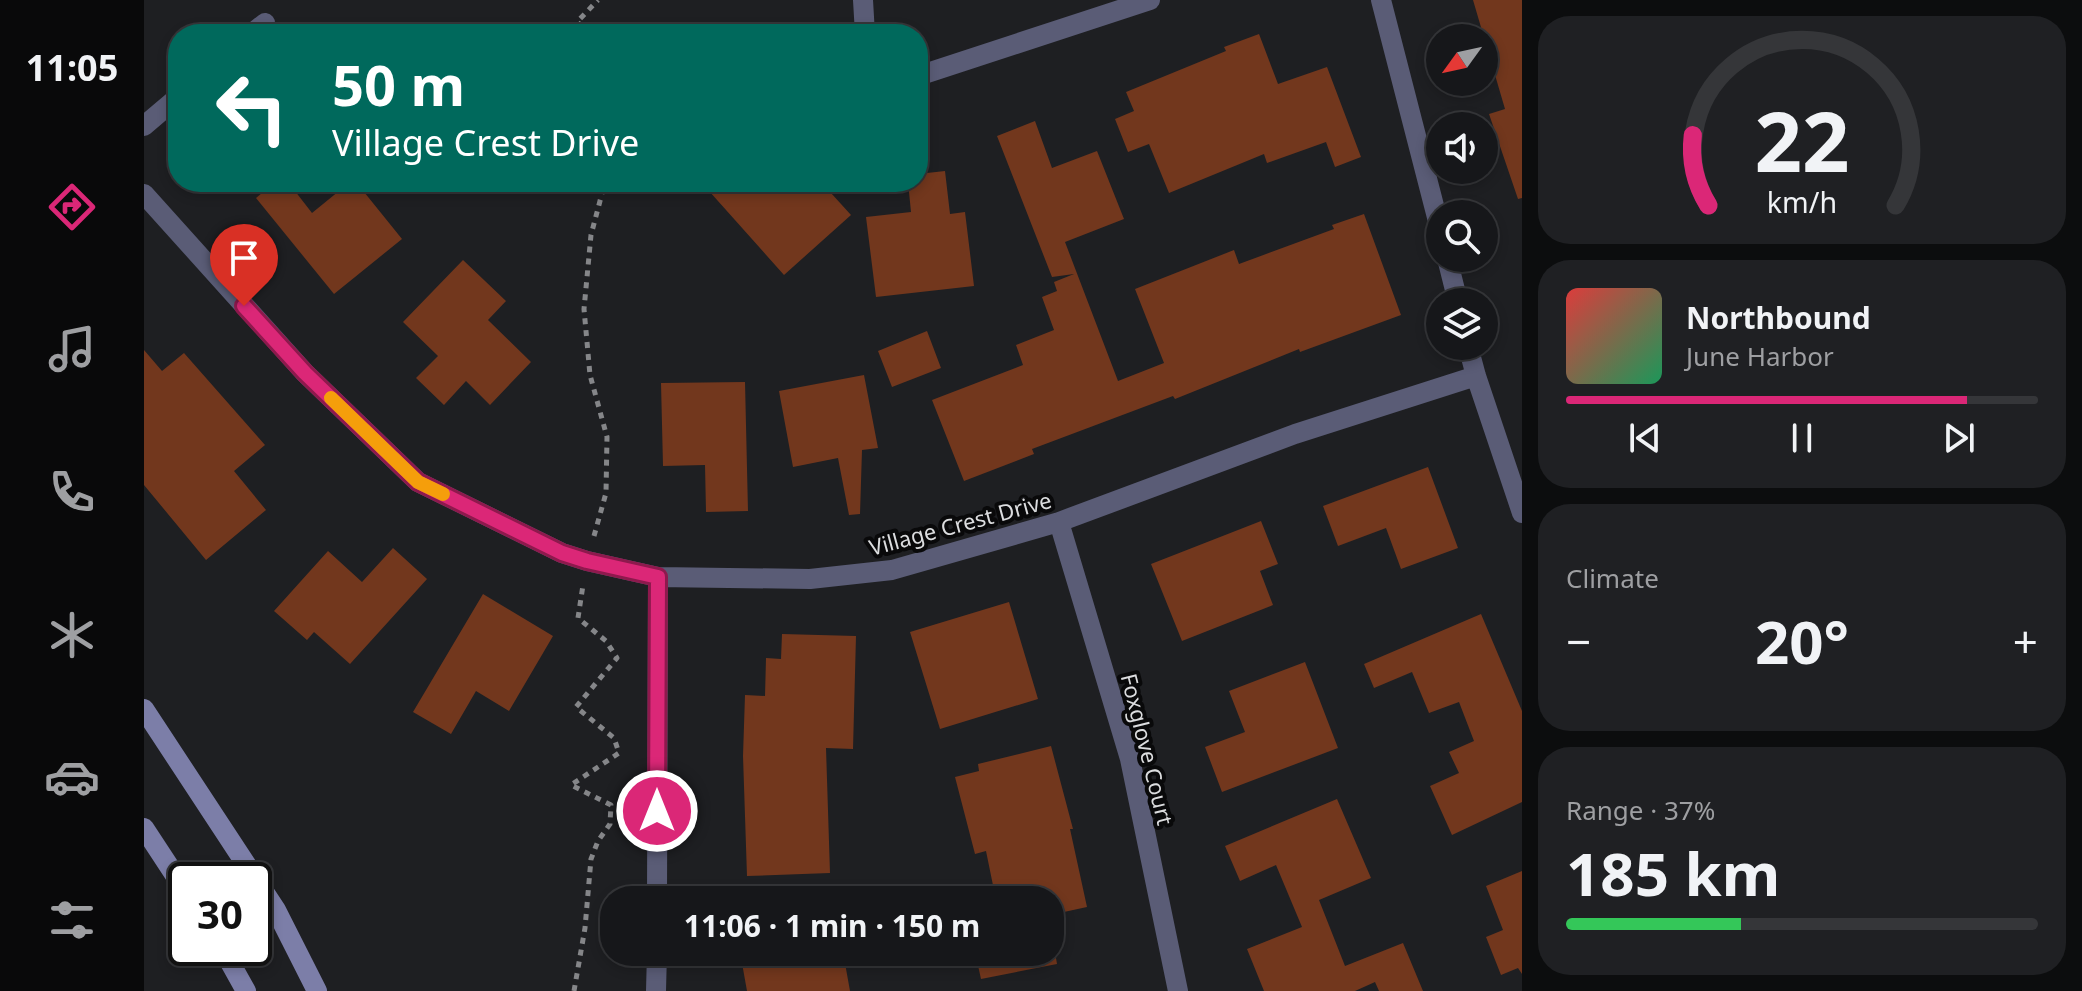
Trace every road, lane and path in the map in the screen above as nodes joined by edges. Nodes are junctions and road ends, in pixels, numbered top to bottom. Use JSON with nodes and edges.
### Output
{"nodes":[{"id":1,"x":598,"y":0,"type":"edge"},
{"id":2,"x":863,"y":0,"type":"edge"},
{"id":3,"x":1150,"y":0,"type":"edge"},
{"id":4,"x":1381,"y":0,"type":"edge"},
{"id":5,"x":580,"y":24,"type":"edge"},
{"id":6,"x":864,"y":24,"type":"edge"},
{"id":7,"x":928,"y":73,"type":"edge"},
{"id":8,"x":168,"y":106,"type":"edge"},
{"id":9,"x":144,"y":126,"type":"edge"},
{"id":10,"x":602,"y":192,"type":"edge"},
{"id":11,"x":144,"y":194,"type":"edge"},
{"id":12,"x":1433,"y":200,"type":"edge"},
{"id":13,"x":1472,"y":360,"type":"edge"},
{"id":14,"x":1476,"y":376,"type":"junction"},
{"id":15,"x":1522,"y":513,"type":"edge"},
{"id":16,"x":1059,"y":522,"type":"junction"},
{"id":17,"x":587,"y":561,"type":"junction"},
{"id":18,"x":658,"y":577,"type":"junction"},
{"id":19,"x":144,"y":709,"type":"edge"},
{"id":20,"x":144,"y":828,"type":"edge"},
{"id":21,"x":168,"y":865,"type":"edge"},
{"id":22,"x":657,"y":886,"type":"edge"},
{"id":23,"x":232,"y":966,"type":"edge"},
{"id":24,"x":657,"y":966,"type":"edge"},
{"id":25,"x":246,"y":991,"type":"edge"},
{"id":26,"x":317,"y":991,"type":"edge"},
{"id":27,"x":574,"y":991,"type":"edge"},
{"id":28,"x":656,"y":991,"type":"edge"},
{"id":29,"x":1178,"y":991,"type":"edge"}],
"edges":[{"from":1,"to":5,"type":"path"},
{"from":2,"to":6,"type":"street"},
{"from":3,"to":7,"type":"street"},
{"from":4,"to":12,"type":"street"},
{"from":8,"to":9,"type":"street"},
{"from":10,"to":17,"type":"path"},
{"from":11,"to":17,"type":"street","name":"Village Crest Drive"},
{"from":13,"to":14,"type":"street"},
{"from":14,"to":15,"type":"street"},
{"from":14,"to":16,"type":"street","name":"Village Crest Drive"},
{"from":16,"to":18,"type":"street","name":"Village Crest Drive"},
{"from":16,"to":29,"type":"street","name":"Foxglove Court"},
{"from":17,"to":18,"type":"street","name":"Village Crest Drive"},
{"from":17,"to":27,"type":"path"},
{"from":18,"to":22,"type":"street"},
{"from":19,"to":26,"type":"main road"},
{"from":20,"to":21,"type":"main road"},
{"from":23,"to":25,"type":"main road"},
{"from":24,"to":28,"type":"street"}]}
